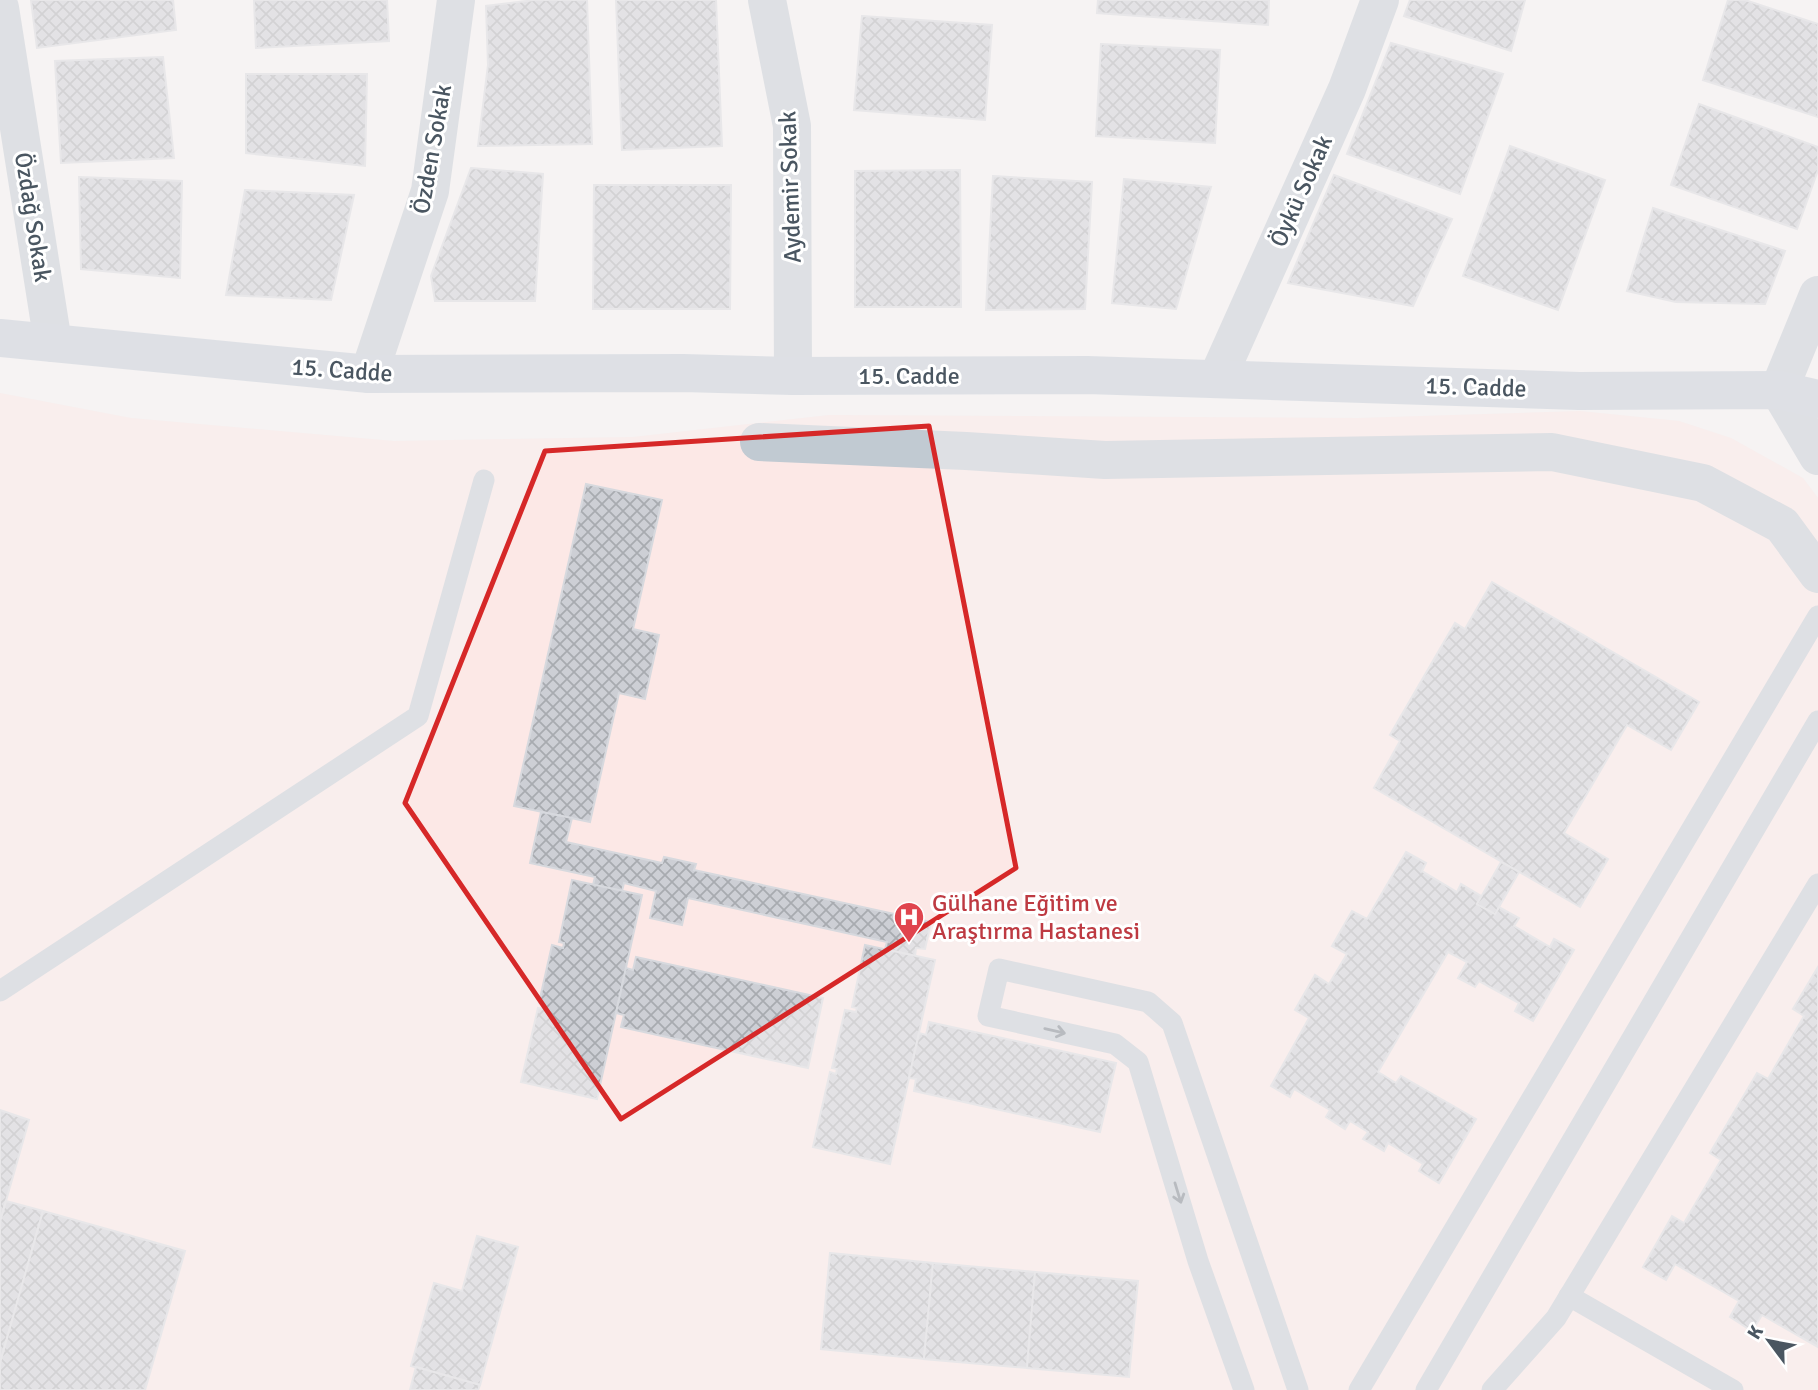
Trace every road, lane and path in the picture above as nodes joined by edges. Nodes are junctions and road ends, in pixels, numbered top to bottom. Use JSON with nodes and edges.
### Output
{"nodes":[{"id":1,"x":456,"y":0,"type":"edge"},
{"id":2,"x":767,"y":0,"type":"edge"},
{"id":3,"x":1380,"y":0,"type":"edge"},
{"id":4,"x":0,"y":8,"type":"edge"},
{"id":5,"x":1818,"y":295,"type":"edge"},
{"id":6,"x":0,"y":338,"type":"edge"},
{"id":7,"x":53,"y":343,"type":"junction"},
{"id":8,"x":369,"y":374,"type":"junction"},
{"id":9,"x":793,"y":376,"type":"junction"},
{"id":10,"x":1217,"y":379,"type":"junction"},
{"id":11,"x":1779,"y":390,"type":"junction"},
{"id":12,"x":1818,"y":399,"type":"edge"},
{"id":13,"x":758,"y":442,"type":"dead end"},
{"id":14,"x":1818,"y":456,"type":"edge"},
{"id":15,"x":484,"y":480,"type":"dead end"},
{"id":16,"x":1818,"y":574,"type":"edge"},
{"id":17,"x":1818,"y":616,"type":"edge"},
{"id":18,"x":1818,"y":721,"type":"edge"},
{"id":19,"x":1817,"y":888,"type":"edge"},
{"id":20,"x":0,"y":991,"type":"edge"},
{"id":21,"x":1569,"y":1296,"type":"junction"},
{"id":22,"x":1244,"y":1390,"type":"edge"},
{"id":23,"x":1298,"y":1390,"type":"edge"},
{"id":24,"x":1359,"y":1390,"type":"edge"},
{"id":25,"x":1426,"y":1390,"type":"edge"},
{"id":26,"x":1492,"y":1390,"type":"edge"},
{"id":27,"x":1733,"y":1390,"type":"edge"}],
"edges":[{"from":1,"to":8,"type":"street","name":"Özden Sokak"},
{"from":2,"to":9,"type":"street","name":"Aydemir Sokak"},
{"from":3,"to":10,"type":"street","name":"Öykü Sokak"},
{"from":4,"to":7,"type":"street","name":"Özdağ Sokak"},
{"from":5,"to":11,"type":"street"},
{"from":6,"to":7,"type":"street","name":"15. Cadde"},
{"from":7,"to":8,"type":"street","name":"15. Cadde"},
{"from":8,"to":9,"type":"street","name":"15. Cadde"},
{"from":9,"to":10,"type":"street","name":"15. Cadde"},
{"from":10,"to":11,"type":"street","name":"15. Cadde"},
{"from":11,"to":12,"type":"street","name":"15. Cadde"},
{"from":11,"to":14,"type":"street"},
{"from":13,"to":16,"type":"street"},
{"from":15,"to":20,"type":"lane"},
{"from":17,"to":24,"type":"lane"},
{"from":18,"to":25,"type":"lane"},
{"from":19,"to":21,"type":"lane"},
{"from":21,"to":26,"type":"lane"},
{"from":21,"to":27,"type":"lane"},
{"from":23,"to":22,"type":"lane","one_way":true}]}
